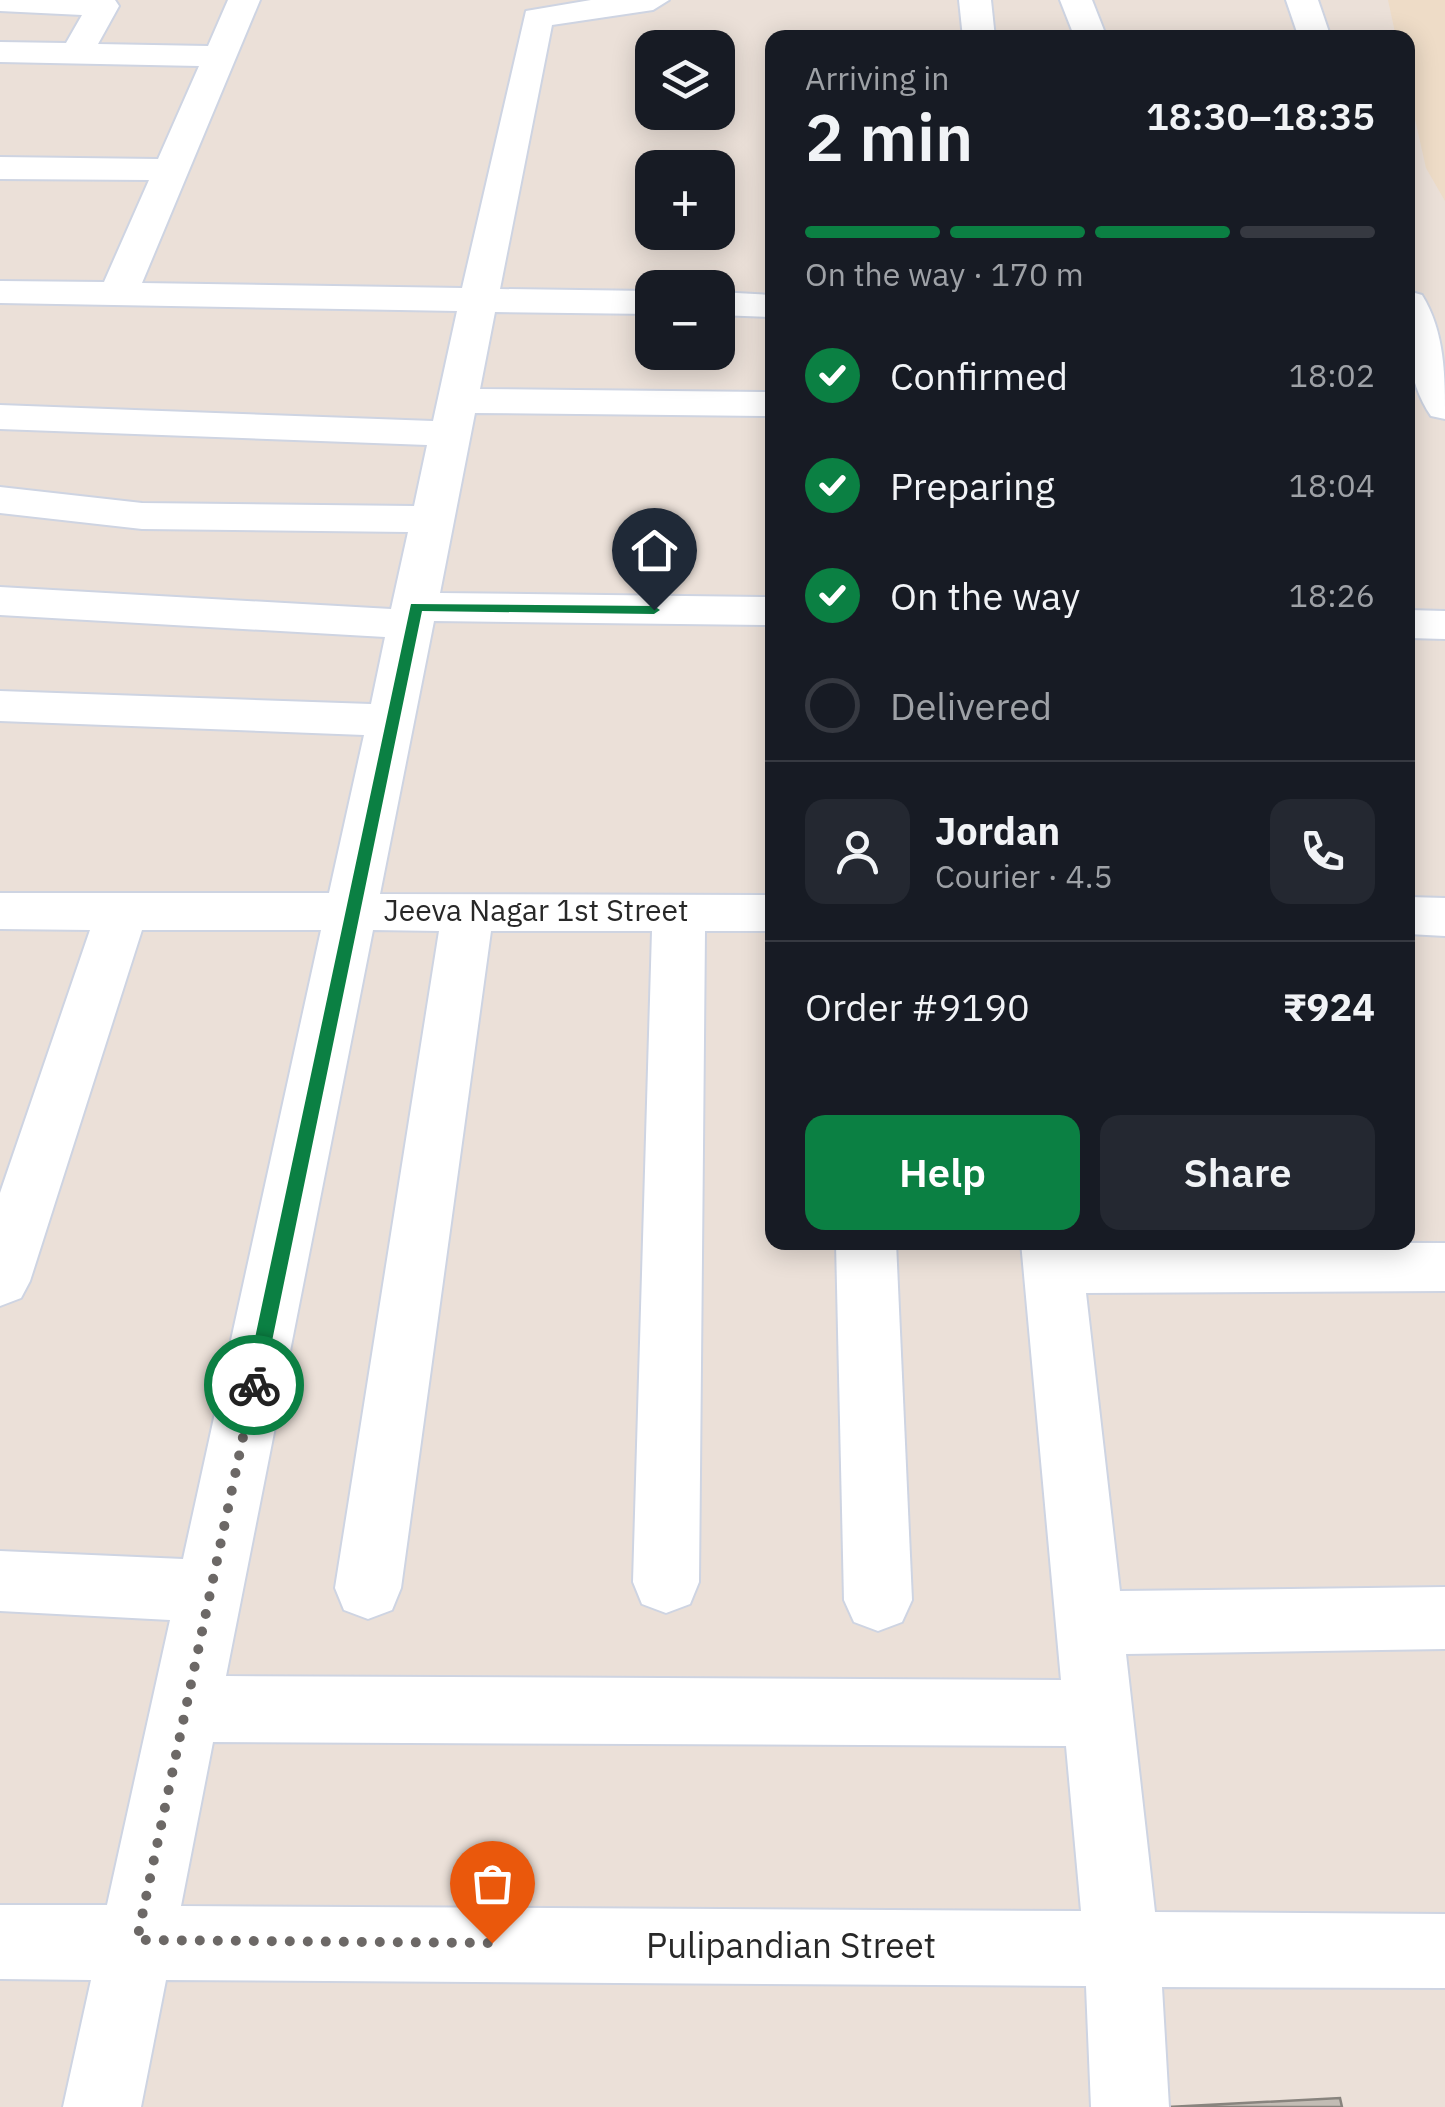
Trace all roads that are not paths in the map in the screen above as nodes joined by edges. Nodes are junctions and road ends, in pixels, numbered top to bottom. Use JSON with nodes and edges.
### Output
{"nodes":[{"id":1,"x":244,"y":0,"type":"edge"},
{"id":2,"x":653,"y":0,"type":"edge"},
{"id":3,"x":975,"y":0,"type":"edge"},
{"id":4,"x":1076,"y":0,"type":"edge"},
{"id":5,"x":1302,"y":0,"type":"edge"},
{"id":6,"x":0,"y":1,"type":"edge"},
{"id":7,"x":978,"y":30,"type":"edge"},
{"id":8,"x":1089,"y":30,"type":"edge"},
{"id":9,"x":1312,"y":30,"type":"edge"},
{"id":10,"x":0,"y":52,"type":"edge"},
{"id":11,"x":77,"y":53,"type":"junction"},
{"id":12,"x":220,"y":56,"type":"junction"},
{"id":13,"x":0,"y":168,"type":"edge"},
{"id":14,"x":171,"y":170,"type":"junction"},
{"id":15,"x":0,"y":292,"type":"edge"},
{"id":16,"x":118,"y":295,"type":"junction"},
{"id":17,"x":479,"y":299,"type":"junction"},
{"id":18,"x":635,"y":303,"type":"edge"},
{"id":19,"x":735,"y":305,"type":"edge"},
{"id":20,"x":765,"y":306,"type":"edge"},
{"id":21,"x":1415,"y":328,"type":"edge"},
{"id":22,"x":765,"y":404,"type":"edge"},
{"id":23,"x":1445,"y":408,"type":"edge"},
{"id":24,"x":1415,"y":410,"type":"edge"},
{"id":25,"x":0,"y":417,"type":"edge"},
{"id":26,"x":455,"y":418,"type":"junction"},
{"id":27,"x":0,"y":500,"type":"edge"},
{"id":28,"x":434,"y":519,"type":"junction"},
{"id":29,"x":0,"y":601,"type":"edge"},
{"id":30,"x":765,"y":612,"type":"edge"},
{"id":31,"x":414,"y":615,"type":"junction"},
{"id":32,"x":1415,"y":624,"type":"edge"},
{"id":33,"x":1445,"y":625,"type":"edge"},
{"id":34,"x":0,"y":706,"type":"edge"},
{"id":35,"x":393,"y":720,"type":"junction"},
{"id":36,"x":354,"y":910,"type":"junction"},
{"id":37,"x":468,"y":910,"type":"junction"},
{"id":38,"x":0,"y":911,"type":"edge"},
{"id":39,"x":122,"y":911,"type":"junction"},
{"id":40,"x":679,"y":912,"type":"junction"},
{"id":41,"x":765,"y":912,"type":"edge"},
{"id":42,"x":1415,"y":916,"type":"edge"},
{"id":43,"x":1445,"y":917,"type":"edge"},
{"id":44,"x":866,"y":1250,"type":"edge"},
{"id":45,"x":1052,"y":1256,"type":"edge"},
{"id":46,"x":1445,"y":1267,"type":"edge"},
{"id":47,"x":0,"y":1281,"type":"edge"},
{"id":48,"x":0,"y":1581,"type":"edge"},
{"id":49,"x":666,"y":1582,"type":"dead end"},
{"id":50,"x":368,"y":1588,"type":"dead end"},
{"id":51,"x":211,"y":1591,"type":"junction"},
{"id":52,"x":878,"y":1600,"type":"dead end"},
{"id":53,"x":1445,"y":1618,"type":"edge"},
{"id":54,"x":1090,"y":1622,"type":"junction"},
{"id":55,"x":186,"y":1709,"type":"junction"},
{"id":56,"x":1098,"y":1712,"type":"junction"},
{"id":57,"x":137,"y":1940,"type":"junction"},
{"id":58,"x":0,"y":1942,"type":"edge"},
{"id":59,"x":1122,"y":1948,"type":"junction"},
{"id":60,"x":1445,"y":1951,"type":"edge"},
{"id":61,"x":102,"y":2107,"type":"edge"},
{"id":62,"x":1130,"y":2107,"type":"edge"}],
"edges":[{"from":1,"to":12,"type":"street"},
{"from":2,"to":17,"type":"street"},
{"from":3,"to":7,"type":"street"},
{"from":4,"to":8,"type":"street"},
{"from":5,"to":9,"type":"street"},
{"from":6,"to":11,"type":"street"},
{"from":10,"to":11,"type":"street"},
{"from":11,"to":12,"type":"street"},
{"from":12,"to":14,"type":"street"},
{"from":13,"to":14,"type":"street"},
{"from":14,"to":16,"type":"street"},
{"from":15,"to":16,"type":"street"},
{"from":16,"to":17,"type":"street"},
{"from":17,"to":18,"type":"street"},
{"from":17,"to":26,"type":"street"},
{"from":19,"to":20,"type":"street"},
{"from":21,"to":23,"type":"street"},
{"from":22,"to":26,"type":"street"},
{"from":23,"to":24,"type":"street"},
{"from":25,"to":26,"type":"street"},
{"from":26,"to":28,"type":"street"},
{"from":27,"to":28,"type":"street"},
{"from":28,"to":31,"type":"street"},
{"from":29,"to":31,"type":"street"},
{"from":30,"to":31,"type":"street"},
{"from":31,"to":35,"type":"street"},
{"from":32,"to":33,"type":"street"},
{"from":34,"to":35,"type":"street"},
{"from":35,"to":36,"type":"street"},
{"from":36,"to":37,"type":"street","name":"Jeeva Nagar 1st Street"},
{"from":36,"to":39,"type":"street","name":"Jeeva Nagar 1st Street"},
{"from":36,"to":51,"type":"street"},
{"from":37,"to":40,"type":"street","name":"Jeeva Nagar 1st Street"},
{"from":37,"to":50,"type":"street"},
{"from":38,"to":39,"type":"street","name":"Jeeva Nagar 1st Street"},
{"from":39,"to":47,"type":"street"},
{"from":40,"to":41,"type":"street","name":"Jeeva Nagar 1st Street"},
{"from":40,"to":49,"type":"street"},
{"from":42,"to":43,"type":"street"},
{"from":44,"to":52,"type":"street"},
{"from":45,"to":46,"type":"street"},
{"from":45,"to":54,"type":"street"},
{"from":48,"to":51,"type":"street"},
{"from":51,"to":55,"type":"street"},
{"from":53,"to":54,"type":"street"},
{"from":54,"to":56,"type":"street"},
{"from":55,"to":56,"type":"street"},
{"from":55,"to":57,"type":"street"},
{"from":56,"to":59,"type":"street"},
{"from":57,"to":58,"type":"street","name":"Pulipandian Street"},
{"from":57,"to":59,"type":"street","name":"Pulipandian Street"},
{"from":57,"to":61,"type":"street"},
{"from":59,"to":60,"type":"street","name":"Pulipandian Street"},
{"from":59,"to":62,"type":"street"}]}
